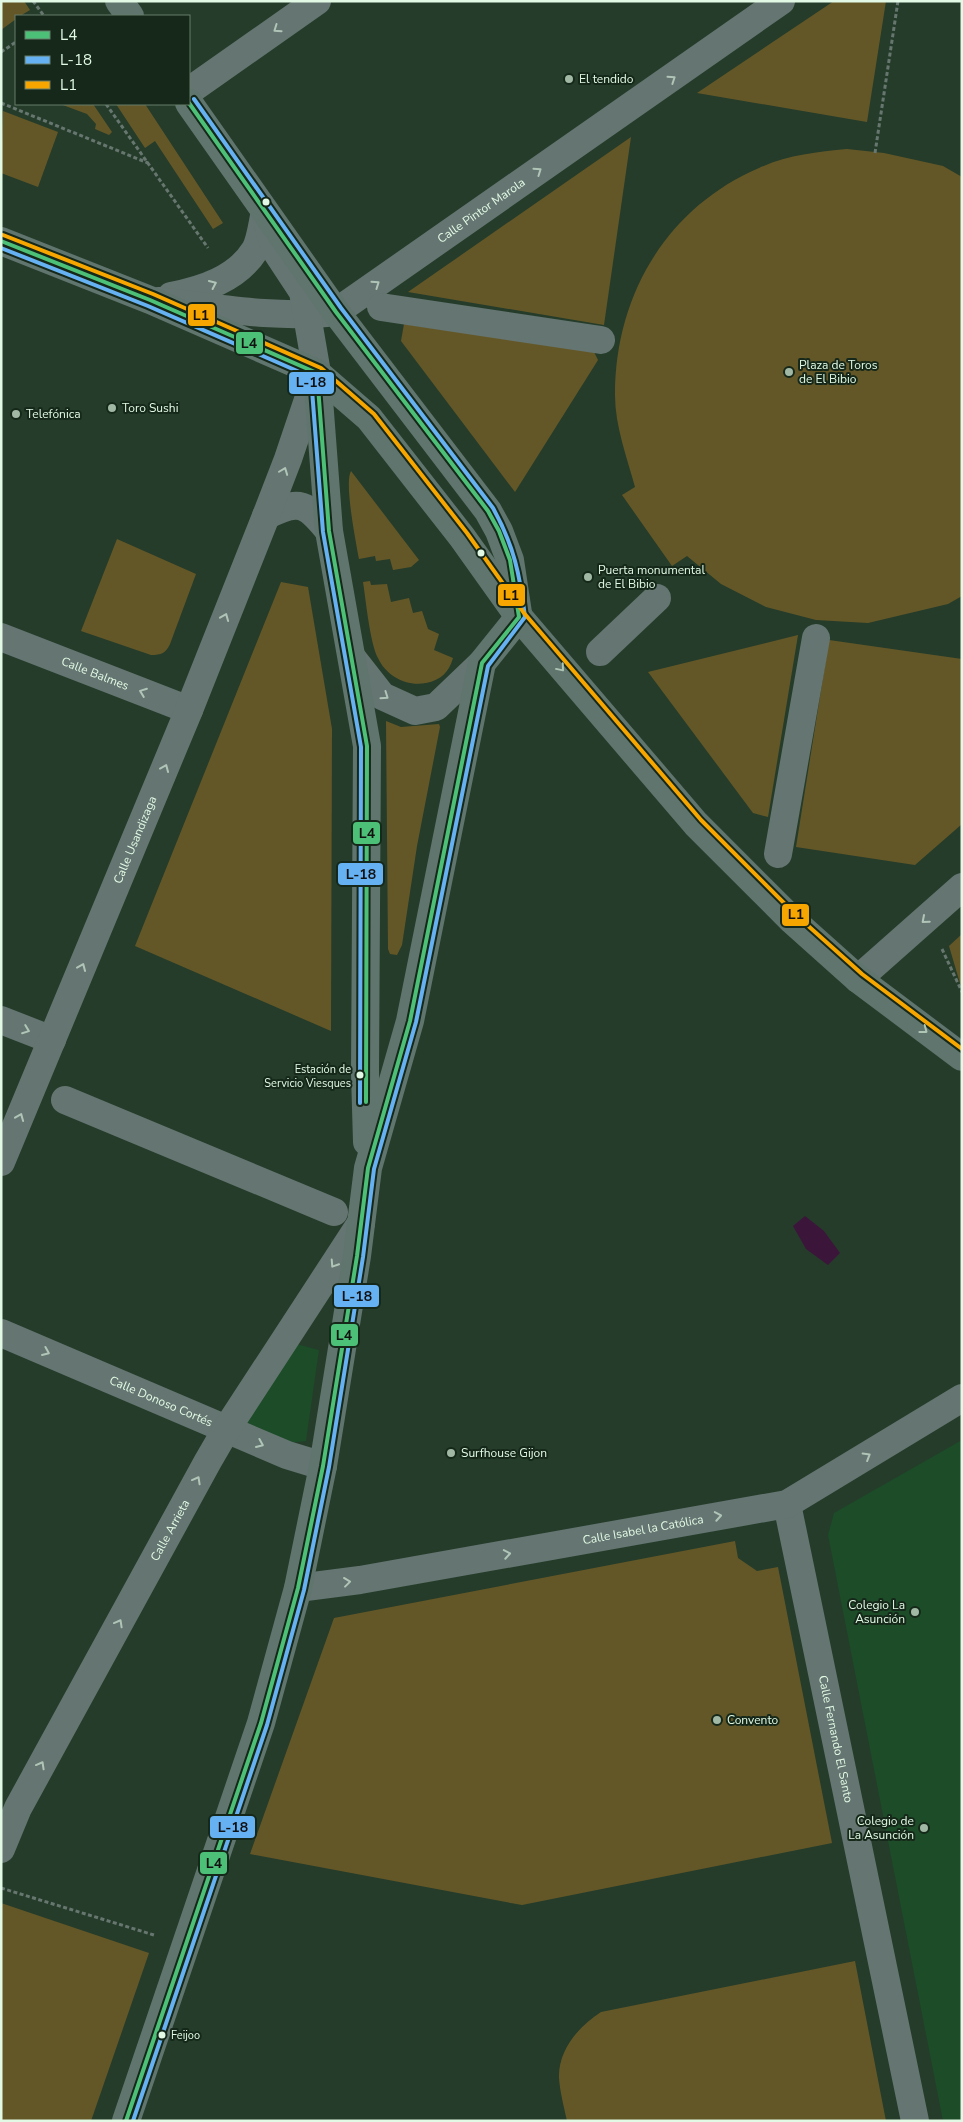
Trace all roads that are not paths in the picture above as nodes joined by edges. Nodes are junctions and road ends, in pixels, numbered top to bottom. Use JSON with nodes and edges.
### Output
{"nodes":[{"id":1,"x":120,"y":1,"type":"edge"},
{"id":2,"x":317,"y":1,"type":"edge"},
{"id":3,"x":781,"y":1,"type":"edge"},
{"id":4,"x":129,"y":15,"type":"edge"},
{"id":5,"x":190,"y":90,"type":"edge"},
{"id":6,"x":190,"y":103,"type":"edge"},
{"id":7,"x":265,"y":214,"type":"junction"},
{"id":8,"x":1,"y":242,"type":"edge"},
{"id":9,"x":150,"y":300,"type":"junction"},
{"id":10,"x":381,"y":307,"type":"dead end"},
{"id":11,"x":336,"y":312,"type":"junction"},
{"id":12,"x":308,"y":315,"type":"junction"},
{"id":13,"x":601,"y":340,"type":"dead end"},
{"id":14,"x":317,"y":373,"type":"junction"},
{"id":15,"x":266,"y":516,"type":"junction"},
{"id":16,"x":330,"y":532,"type":"junction"},
{"id":17,"x":656,"y":598,"type":"dead end"},
{"id":18,"x":519,"y":617,"type":"junction"},
{"id":19,"x":1,"y":637,"type":"edge"},
{"id":20,"x":816,"y":638,"type":"dead end"},
{"id":21,"x":600,"y":652,"type":"dead end"},
{"id":22,"x":353,"y":659,"type":"junction"},
{"id":23,"x":482,"y":663,"type":"junction"},
{"id":24,"x":189,"y":710,"type":"junction"},
{"id":25,"x":778,"y":854,"type":"dead end"},
{"id":26,"x":962,"y":888,"type":"edge"},
{"id":27,"x":858,"y":979,"type":"junction"},
{"id":28,"x":1,"y":1020,"type":"edge"},
{"id":29,"x":52,"y":1040,"type":"junction"},
{"id":30,"x":962,"y":1057,"type":"edge"},
{"id":31,"x":65,"y":1100,"type":"dead end"},
{"id":32,"x":1,"y":1162,"type":"edge"},
{"id":33,"x":368,"y":1168,"type":"junction"},
{"id":34,"x":334,"y":1212,"type":"dead end"},
{"id":35,"x":361,"y":1223,"type":"junction"},
{"id":36,"x":1,"y":1333,"type":"edge"},
{"id":37,"x":962,"y":1398,"type":"edge"},
{"id":38,"x":226,"y":1430,"type":"junction"},
{"id":39,"x":323,"y":1466,"type":"junction"},
{"id":40,"x":788,"y":1504,"type":"junction"},
{"id":41,"x":298,"y":1588,"type":"junction"},
{"id":42,"x":1,"y":1849,"type":"edge"},
{"id":43,"x":126,"y":2121,"type":"edge"},
{"id":44,"x":915,"y":2121,"type":"edge"}],
"edges":[{"from":1,"to":4,"type":"main road"},
{"from":2,"to":5,"type":"street","one_way":true},
{"from":11,"to":3,"type":"street","name":"Calle Pintor Marola","one_way":true},
{"from":6,"to":7,"type":"main road"},
{"from":9,"to":7,"type":"street","one_way":true},
{"from":7,"to":11,"type":"main road"},
{"from":7,"to":12,"type":"street"},
{"from":8,"to":9,"type":"main road"},
{"from":9,"to":12,"type":"street","name":"Calle Pintor Marola"},
{"from":9,"to":14,"type":"main road"},
{"from":10,"to":13,"type":"street"},
{"from":11,"to":12,"type":"street","name":"Calle Pintor Marola"},
{"from":11,"to":18,"type":"main road"},
{"from":12,"to":14,"type":"street"},
{"from":15,"to":14,"type":"street","name":"Calle Usandizaga","one_way":true},
{"from":14,"to":16,"type":"main road"},
{"from":14,"to":18,"type":"main road"},
{"from":15,"to":16,"type":"street"},
{"from":24,"to":15,"type":"street","name":"Calle Usandizaga","one_way":true},
{"from":16,"to":22,"type":"main road"},
{"from":17,"to":21,"type":"street"},
{"from":18,"to":23,"type":"main road"},
{"from":18,"to":27,"type":"main road","one_way":true},
{"from":24,"to":19,"type":"street","name":"Calle Balmes","one_way":true},
{"from":20,"to":25,"type":"street"},
{"from":22,"to":23,"type":"street","one_way":true},
{"from":22,"to":33,"type":"main road"},
{"from":23,"to":33,"type":"main road"},
{"from":29,"to":24,"type":"street","name":"Calle Usandizaga","one_way":true},
{"from":26,"to":27,"type":"street","one_way":true},
{"from":27,"to":30,"type":"main road","one_way":true},
{"from":28,"to":29,"type":"street","one_way":true},
{"from":32,"to":29,"type":"street","name":"Calle Usandizaga","one_way":true},
{"from":31,"to":34,"type":"street"},
{"from":33,"to":35,"type":"main road"},
{"from":35,"to":38,"type":"street","name":"Calle Arrieta","one_way":true},
{"from":35,"to":39,"type":"main road"},
{"from":36,"to":38,"type":"street","name":"Calle Donoso Cortés","one_way":true},
{"from":40,"to":37,"type":"street","name":"Calle Isabel la Católica","one_way":true},
{"from":38,"to":39,"type":"street","name":"Calle Donoso Cortés","one_way":true},
{"from":42,"to":38,"type":"street","name":"Calle Arrieta","one_way":true},
{"from":39,"to":41,"type":"main road"},
{"from":41,"to":40,"type":"street","name":"Calle Isabel la Católica","one_way":true},
{"from":40,"to":44,"type":"street","name":"Calle Fernando El Santo"},
{"from":41,"to":43,"type":"main road"}]}
